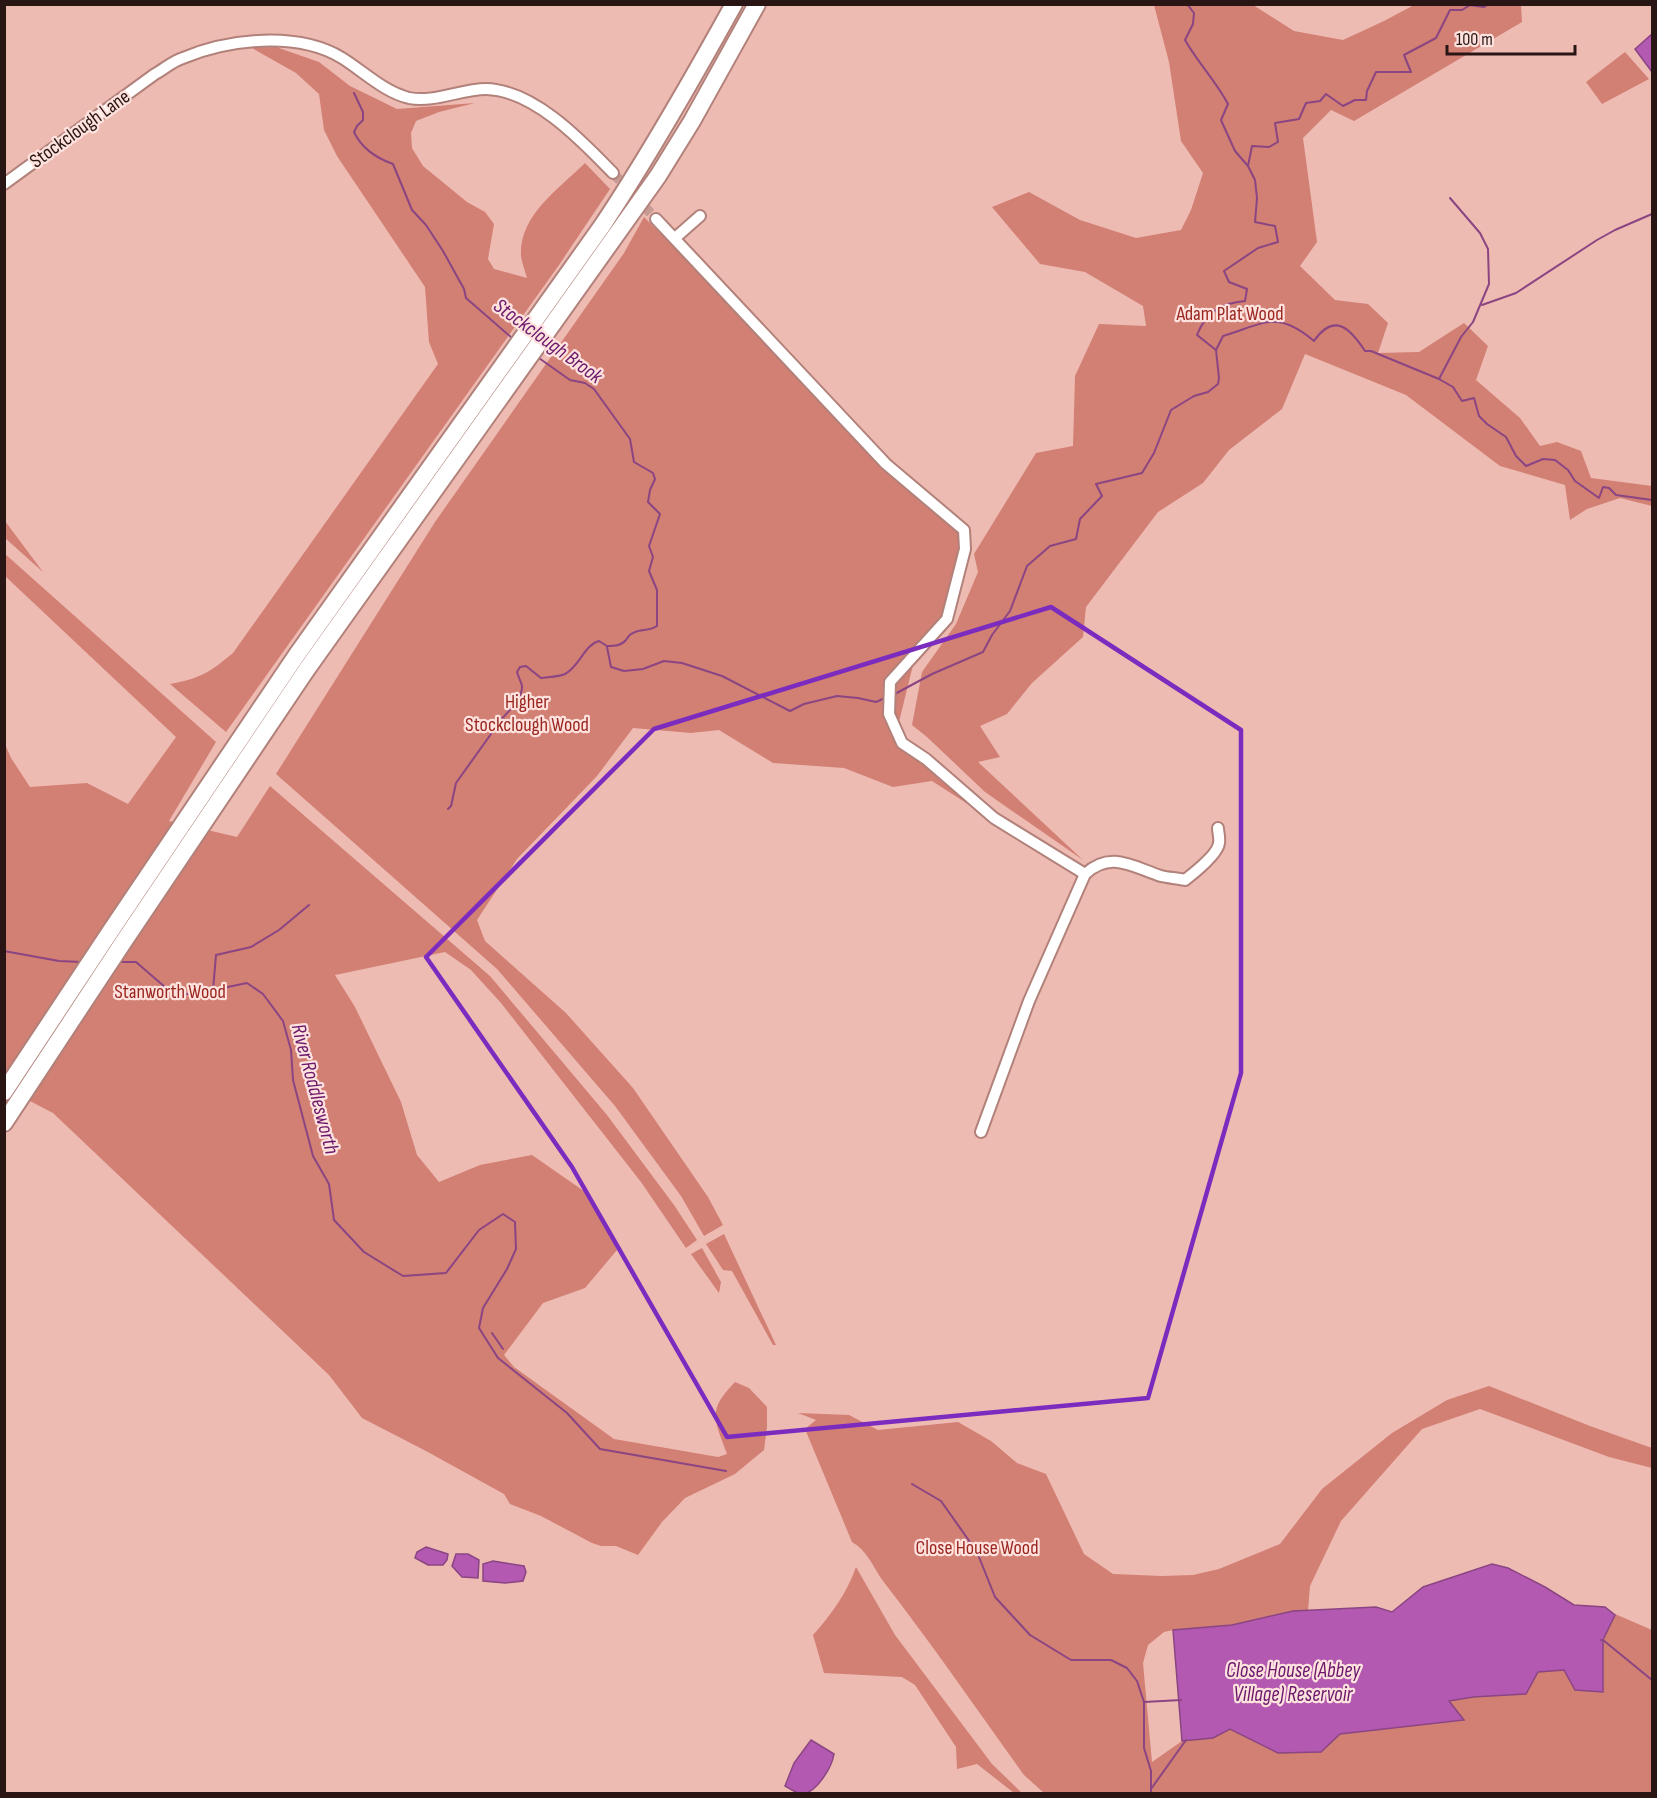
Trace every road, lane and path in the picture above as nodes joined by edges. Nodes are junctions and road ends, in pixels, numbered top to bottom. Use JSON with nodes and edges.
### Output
{"nodes":[{"id":1,"x":734,"y":4,"type":"edge"},
{"id":2,"x":757,"y":4,"type":"edge"},
{"id":3,"x":613,"y":173,"type":"tunnel mouth"},
{"id":4,"x":4,"y":184,"type":"edge"},
{"id":5,"x":700,"y":216,"type":"dead end"},
{"id":6,"x":656,"y":219,"type":"tunnel mouth"},
{"id":7,"x":675,"y":238,"type":"junction"},
{"id":8,"x":480,"y":412,"type":"junction"},
{"id":9,"x":1218,"y":828,"type":"dead end"},
{"id":10,"x":1085,"y":874,"type":"junction"},
{"id":11,"x":4,"y":1092,"type":"edge"},
{"id":12,"x":8,"y":1117,"type":"edge"},
{"id":13,"x":981,"y":1132,"type":"dead end"}],
"edges":[{"from":1,"to":8,"type":"highway"},
{"from":2,"to":8,"type":"highway"},
{"from":3,"to":4,"type":"street","name":"Stockclough Lane"},
{"from":5,"to":7,"type":"street"},
{"from":6,"to":7,"type":"street"},
{"from":7,"to":10,"type":"street"},
{"from":8,"to":11,"type":"highway"},
{"from":8,"to":12,"type":"highway"},
{"from":9,"to":10,"type":"street"},
{"from":10,"to":13,"type":"street"}]}
